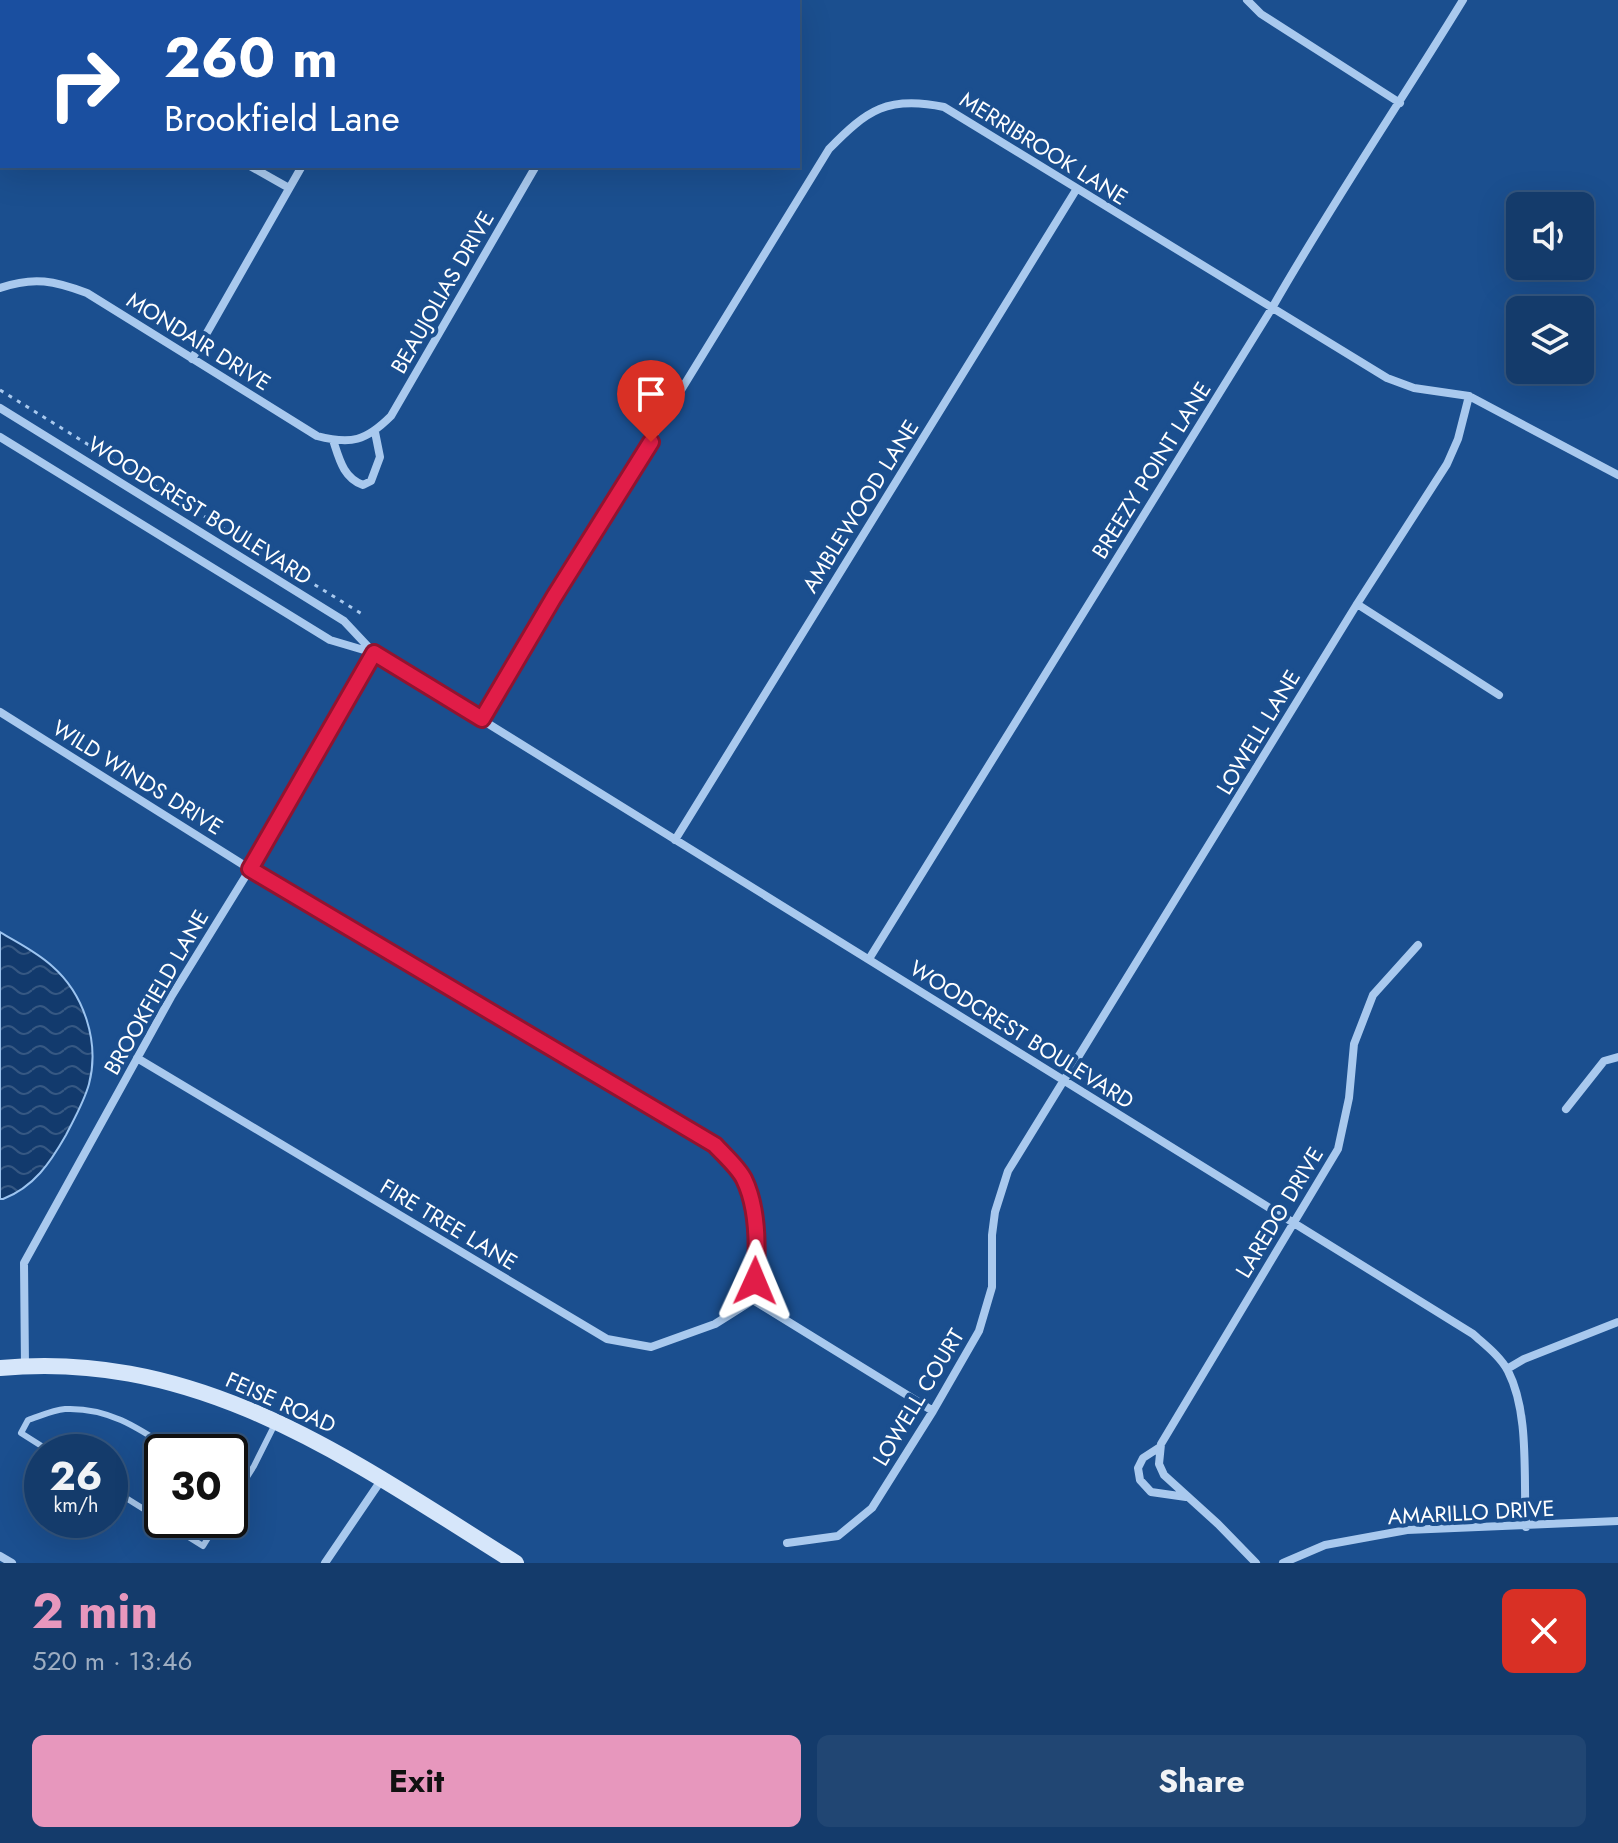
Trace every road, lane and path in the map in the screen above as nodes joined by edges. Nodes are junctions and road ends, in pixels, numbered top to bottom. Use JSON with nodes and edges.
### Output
{"nodes":[{"id":1,"x":1247,"y":0,"type":"edge"},
{"id":2,"x":1463,"y":0,"type":"edge"},
{"id":3,"x":1400,"y":103,"type":"junction"},
{"id":4,"x":254,"y":168,"type":"edge"},
{"id":5,"x":301,"y":168,"type":"edge"},
{"id":6,"x":535,"y":168,"type":"edge"},
{"id":7,"x":289,"y":188,"type":"junction"},
{"id":8,"x":1076,"y":190,"type":"junction"},
{"id":9,"x":0,"y":288,"type":"edge"},
{"id":10,"x":1272,"y":308,"type":"junction"},
{"id":11,"x":192,"y":359,"type":"junction"},
{"id":12,"x":0,"y":390,"type":"edge"},
{"id":13,"x":1469,"y":396,"type":"junction"},
{"id":14,"x":0,"y":408,"type":"edge"},
{"id":15,"x":375,"y":432,"type":"junction"},
{"id":16,"x":0,"y":437,"type":"edge"},
{"id":17,"x":333,"y":440,"type":"junction"},
{"id":18,"x":1618,"y":475,"type":"edge"},
{"id":19,"x":1357,"y":604,"type":"junction"},
{"id":20,"x":362,"y":614,"type":"dead end"},
{"id":21,"x":374,"y":653,"type":"junction"},
{"id":22,"x":1499,"y":695,"type":"dead end"},
{"id":23,"x":0,"y":712,"type":"edge"},
{"id":24,"x":482,"y":719,"type":"junction"},
{"id":25,"x":675,"y":840,"type":"junction"},
{"id":26,"x":250,"y":869,"type":"junction"},
{"id":27,"x":1418,"y":945,"type":"dead end"},
{"id":28,"x":869,"y":959,"type":"junction"},
{"id":29,"x":1618,"y":1057,"type":"edge"},
{"id":30,"x":137,"y":1058,"type":"junction"},
{"id":31,"x":1063,"y":1081,"type":"junction"},
{"id":32,"x":1566,"y":1109,"type":"dead end"},
{"id":33,"x":1294,"y":1223,"type":"junction"},
{"id":34,"x":753,"y":1300,"type":"junction"},
{"id":35,"x":1618,"y":1322,"type":"edge"},
{"id":36,"x":25,"y":1366,"type":"junction"},
{"id":37,"x":0,"y":1368,"type":"edge"},
{"id":38,"x":1507,"y":1369,"type":"junction"},
{"id":39,"x":933,"y":1411,"type":"junction"},
{"id":40,"x":277,"y":1421,"type":"junction"},
{"id":41,"x":148,"y":1434,"type":"edge"},
{"id":42,"x":24,"y":1435,"type":"edge"},
{"id":43,"x":1160,"y":1447,"type":"junction"},
{"id":44,"x":248,"y":1467,"type":"edge"},
{"id":45,"x":382,"y":1479,"type":"junction"},
{"id":46,"x":1187,"y":1497,"type":"junction"},
{"id":47,"x":1618,"y":1521,"type":"edge"},
{"id":48,"x":1526,"y":1527,"type":"junction"},
{"id":49,"x":190,"y":1538,"type":"edge"},
{"id":50,"x":208,"y":1538,"type":"edge"},
{"id":51,"x":787,"y":1543,"type":"dead end"},
{"id":52,"x":0,"y":1556,"type":"edge"},
{"id":53,"x":12,"y":1563,"type":"edge"},
{"id":54,"x":325,"y":1563,"type":"edge"},
{"id":55,"x":516,"y":1563,"type":"edge"},
{"id":56,"x":1256,"y":1563,"type":"edge"},
{"id":57,"x":1283,"y":1563,"type":"edge"}],
"edges":[{"from":1,"to":3,"type":"street"},
{"from":2,"to":3,"type":"street","name":"BREEZY POINT LANE"},
{"from":3,"to":10,"type":"street","name":"BREEZY POINT LANE"},
{"from":4,"to":7,"type":"street"},
{"from":5,"to":7,"type":"street"},
{"from":6,"to":15,"type":"street","name":"BEAUJOLIAS DRIVE"},
{"from":7,"to":11,"type":"street"},
{"from":8,"to":10,"type":"street","name":"MERRIBROOK LANE"},
{"from":8,"to":24,"type":"street","name":"MERRIBROOK LANE"},
{"from":8,"to":25,"type":"street","name":"AMBLEWOOD LANE"},
{"from":9,"to":11,"type":"street","name":"MONDAIR DRIVE"},
{"from":10,"to":13,"type":"street","name":"MERRIBROOK LANE"},
{"from":10,"to":28,"type":"street","name":"BREEZY POINT LANE"},
{"from":11,"to":17,"type":"street","name":"MONDAIR DRIVE"},
{"from":12,"to":20,"type":"path"},
{"from":13,"to":18,"type":"street","name":"MERRIBROOK LANE"},
{"from":13,"to":19,"type":"street","name":"LOWELL LANE"},
{"from":14,"to":21,"type":"street","name":"WOODCREST BOULEVARD"},
{"from":15,"to":17,"type":"street"},
{"from":15,"to":17,"type":"street"},
{"from":16,"to":21,"type":"street","name":"WOODCREST BOULEVARD"},
{"from":19,"to":22,"type":"street"},
{"from":19,"to":31,"type":"street","name":"LOWELL LANE"},
{"from":21,"to":24,"type":"street","name":"WOODCREST BOULEVARD"},
{"from":21,"to":26,"type":"street","name":"BROOKFIELD LANE"},
{"from":23,"to":26,"type":"street","name":"WILD WINDS DRIVE"},
{"from":24,"to":25,"type":"street","name":"WOODCREST BOULEVARD"},
{"from":25,"to":28,"type":"street","name":"WOODCREST BOULEVARD"},
{"from":26,"to":30,"type":"street","name":"BROOKFIELD LANE"},
{"from":26,"to":34,"type":"street","name":"WILD WINDS DRIVE"},
{"from":27,"to":33,"type":"street","name":"LAREDO DRIVE"},
{"from":28,"to":31,"type":"street","name":"WOODCREST BOULEVARD"},
{"from":29,"to":32,"type":"street"},
{"from":30,"to":34,"type":"street","name":"FIRE TREE LANE"},
{"from":30,"to":36,"type":"street","name":"BROOKFIELD LANE"},
{"from":31,"to":33,"type":"street","name":"WOODCREST BOULEVARD"},
{"from":31,"to":39,"type":"street","name":"LOWELL COURT"},
{"from":33,"to":38,"type":"street","name":"WOODCREST BOULEVARD"},
{"from":33,"to":43,"type":"street","name":"LAREDO DRIVE"},
{"from":34,"to":39,"type":"street"},
{"from":35,"to":38,"type":"street"},
{"from":36,"to":37,"type":"main road","name":"FEISE ROAD"},
{"from":36,"to":40,"type":"main road","name":"FEISE ROAD"},
{"from":38,"to":48,"type":"street","name":"WOODCREST BOULEVARD"},
{"from":39,"to":51,"type":"street","name":"LOWELL COURT"},
{"from":40,"to":44,"type":"lane"},
{"from":40,"to":45,"type":"main road","name":"FEISE ROAD"},
{"from":41,"to":42,"type":"lane"},
{"from":43,"to":46,"type":"street","name":"LAREDO DRIVE"},
{"from":43,"to":46,"type":"street","name":"LAREDO DRIVE"},
{"from":45,"to":54,"type":"street"},
{"from":45,"to":55,"type":"main road","name":"FEISE ROAD"},
{"from":46,"to":56,"type":"street","name":"LAREDO DRIVE"},
{"from":47,"to":48,"type":"street","name":"AMARILLO DRIVE"},
{"from":48,"to":57,"type":"street","name":"AMARILLO DRIVE"},
{"from":49,"to":50,"type":"lane"},
{"from":52,"to":53,"type":"street"}]}
